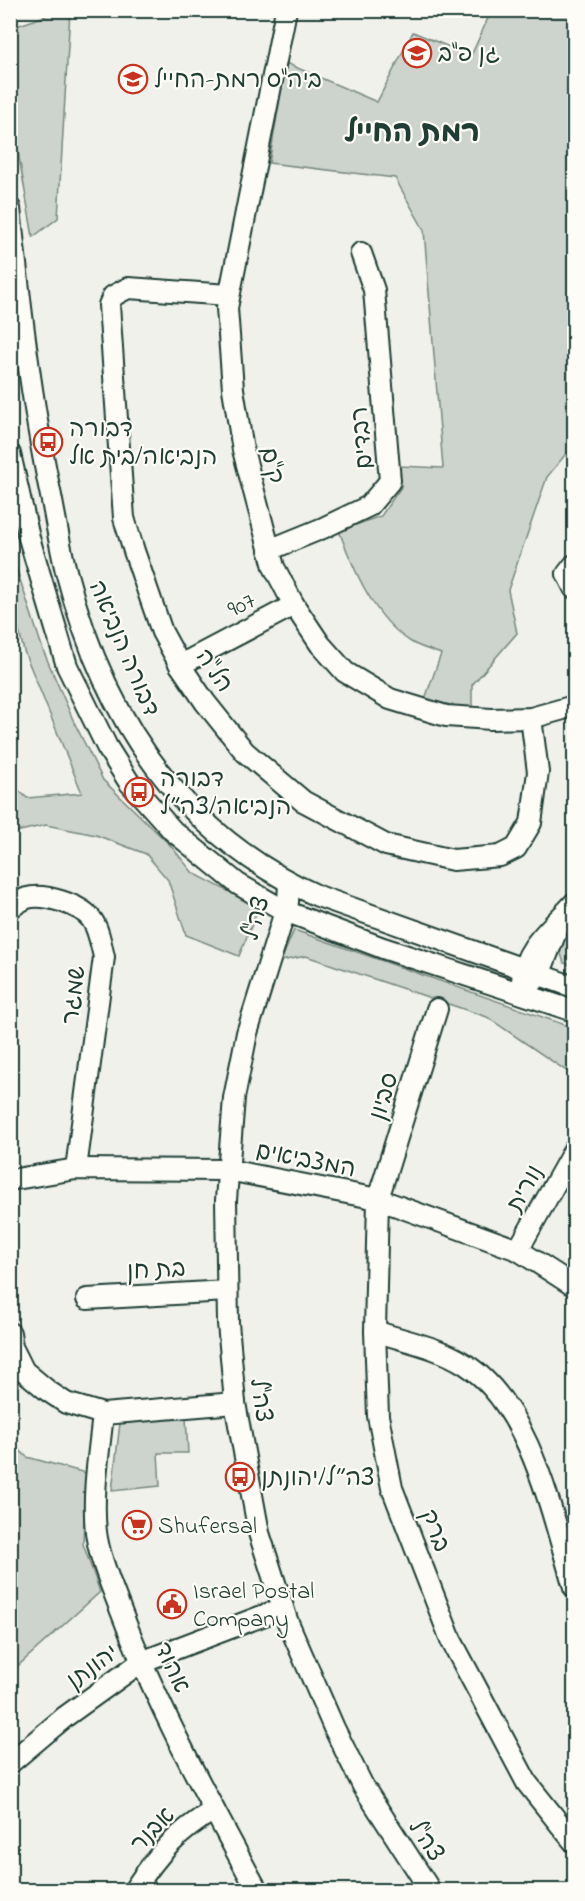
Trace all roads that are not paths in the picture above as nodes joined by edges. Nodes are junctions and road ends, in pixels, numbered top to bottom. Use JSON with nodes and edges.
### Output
{"nodes":[{"id":1,"x":284,"y":11,"type":"edge"},
{"id":2,"x":10,"y":208,"type":"edge"},
{"id":3,"x":361,"y":253,"type":"dead end"},
{"id":4,"x":229,"y":295,"type":"junction"},
{"id":5,"x":10,"y":454,"type":"edge"},
{"id":6,"x":50,"y":493,"type":"junction"},
{"id":7,"x":16,"y":501,"type":"edge"},
{"id":8,"x":270,"y":550,"type":"junction"},
{"id":9,"x":574,"y":565,"type":"edge"},
{"id":10,"x":574,"y":588,"type":"edge"},
{"id":11,"x":294,"y":605,"type":"junction"},
{"id":12,"x":180,"y":665,"type":"junction"},
{"id":13,"x":574,"y":706,"type":"edge"},
{"id":14,"x":531,"y":718,"type":"junction"},
{"id":15,"x":289,"y":883,"type":"junction"},
{"id":16,"x":572,"y":906,"type":"edge"},
{"id":17,"x":10,"y":908,"type":"edge"},
{"id":18,"x":281,"y":909,"type":"junction"},
{"id":19,"x":530,"y":972,"type":"junction"},
{"id":20,"x":574,"y":987,"type":"edge"},
{"id":21,"x":522,"y":993,"type":"junction"},
{"id":22,"x":437,"y":1009,"type":"dead end"},
{"id":23,"x":574,"y":1011,"type":"edge"},
{"id":24,"x":574,"y":1150,"type":"edge"},
{"id":25,"x":76,"y":1169,"type":"junction"},
{"id":26,"x":222,"y":1170,"type":"junction"},
{"id":27,"x":10,"y":1180,"type":"edge"},
{"id":28,"x":378,"y":1199,"type":"junction"},
{"id":29,"x":518,"y":1250,"type":"junction"},
{"id":30,"x":574,"y":1286,"type":"edge"},
{"id":31,"x":222,"y":1291,"type":"junction"},
{"id":32,"x":87,"y":1299,"type":"dead end"},
{"id":33,"x":375,"y":1331,"type":"junction"},
{"id":34,"x":10,"y":1333,"type":"edge"},
{"id":35,"x":229,"y":1403,"type":"junction"},
{"id":36,"x":103,"y":1414,"type":"junction"},
{"id":37,"x":574,"y":1587,"type":"edge"},
{"id":38,"x":277,"y":1610,"type":"junction"},
{"id":39,"x":141,"y":1662,"type":"junction"},
{"id":40,"x":10,"y":1763,"type":"edge"},
{"id":41,"x":214,"y":1809,"type":"junction"},
{"id":42,"x":574,"y":1842,"type":"edge"},
{"id":43,"x":134,"y":1890,"type":"edge"},
{"id":44,"x":257,"y":1890,"type":"edge"},
{"id":45,"x":419,"y":1890,"type":"edge"},
{"id":46,"x":430,"y":1890,"type":"edge"}],
"edges":[{"from":1,"to":4,"type":"street","name":"ק\"ם"},
{"from":2,"to":6,"type":"street","name":"דבורה הנביאה"},
{"from":3,"to":8,"type":"street","name":"רבדים"},
{"from":4,"to":8,"type":"street","name":"ק\"ם"},
{"from":4,"to":12,"type":"street","name":"הל\"ה"},
{"from":5,"to":7,"type":"street"},
{"from":6,"to":7,"type":"street"},
{"from":6,"to":15,"type":"street","name":"דבורה הנביאה"},
{"from":7,"to":18,"type":"street"},
{"from":8,"to":11,"type":"street","name":"ק\"ם"},
{"from":9,"to":10,"type":"street"},
{"from":11,"to":12,"type":"street","name":"907"},
{"from":11,"to":14,"type":"street","name":"ק\"ם"},
{"from":12,"to":14,"type":"street","name":"הל\"ה"},
{"from":13,"to":14,"type":"street","name":"ק\"ם"},
{"from":15,"to":18,"type":"street","name":"צה\"ל"},
{"from":15,"to":19,"type":"street","name":"דבורה הנביאה"},
{"from":16,"to":19,"type":"street"},
{"from":17,"to":25,"type":"street","name":"שמגר"},
{"from":18,"to":21,"type":"street"},
{"from":18,"to":26,"type":"street","name":"צה\"ל"},
{"from":19,"to":20,"type":"street","name":"דבורה הנביאה"},
{"from":19,"to":21,"type":"street"},
{"from":21,"to":23,"type":"street"},
{"from":22,"to":28,"type":"street","name":"סביון"},
{"from":24,"to":29,"type":"street","name":"נורית"},
{"from":25,"to":26,"type":"street","name":"המצביאים"},
{"from":25,"to":27,"type":"street","name":"המצביאים"},
{"from":26,"to":28,"type":"street","name":"המצביאים"},
{"from":26,"to":31,"type":"street","name":"צה\"ל"},
{"from":28,"to":29,"type":"street","name":"המצביאים"},
{"from":28,"to":33,"type":"street","name":"ברק"},
{"from":29,"to":30,"type":"street","name":"המצביאים"},
{"from":31,"to":32,"type":"street","name":"בת חן"},
{"from":31,"to":35,"type":"street","name":"צה\"ל"},
{"from":33,"to":37,"type":"street"},
{"from":33,"to":42,"type":"street","name":"ברק"},
{"from":34,"to":36,"type":"street"},
{"from":35,"to":36,"type":"street"},
{"from":35,"to":38,"type":"street","name":"צה\"ל"},
{"from":36,"to":39,"type":"street","name":"אהוד"},
{"from":38,"to":39,"type":"street","name":"יהונתן"},
{"from":38,"to":45,"type":"street","name":"צה\"ל"},
{"from":38,"to":46,"type":"street","name":"צה\"ל"},
{"from":39,"to":40,"type":"street","name":"יהונתן"},
{"from":39,"to":41,"type":"street","name":"אהוד"},
{"from":41,"to":43,"type":"street","name":"אבנר"},
{"from":41,"to":44,"type":"street","name":"אהוד"}]}
